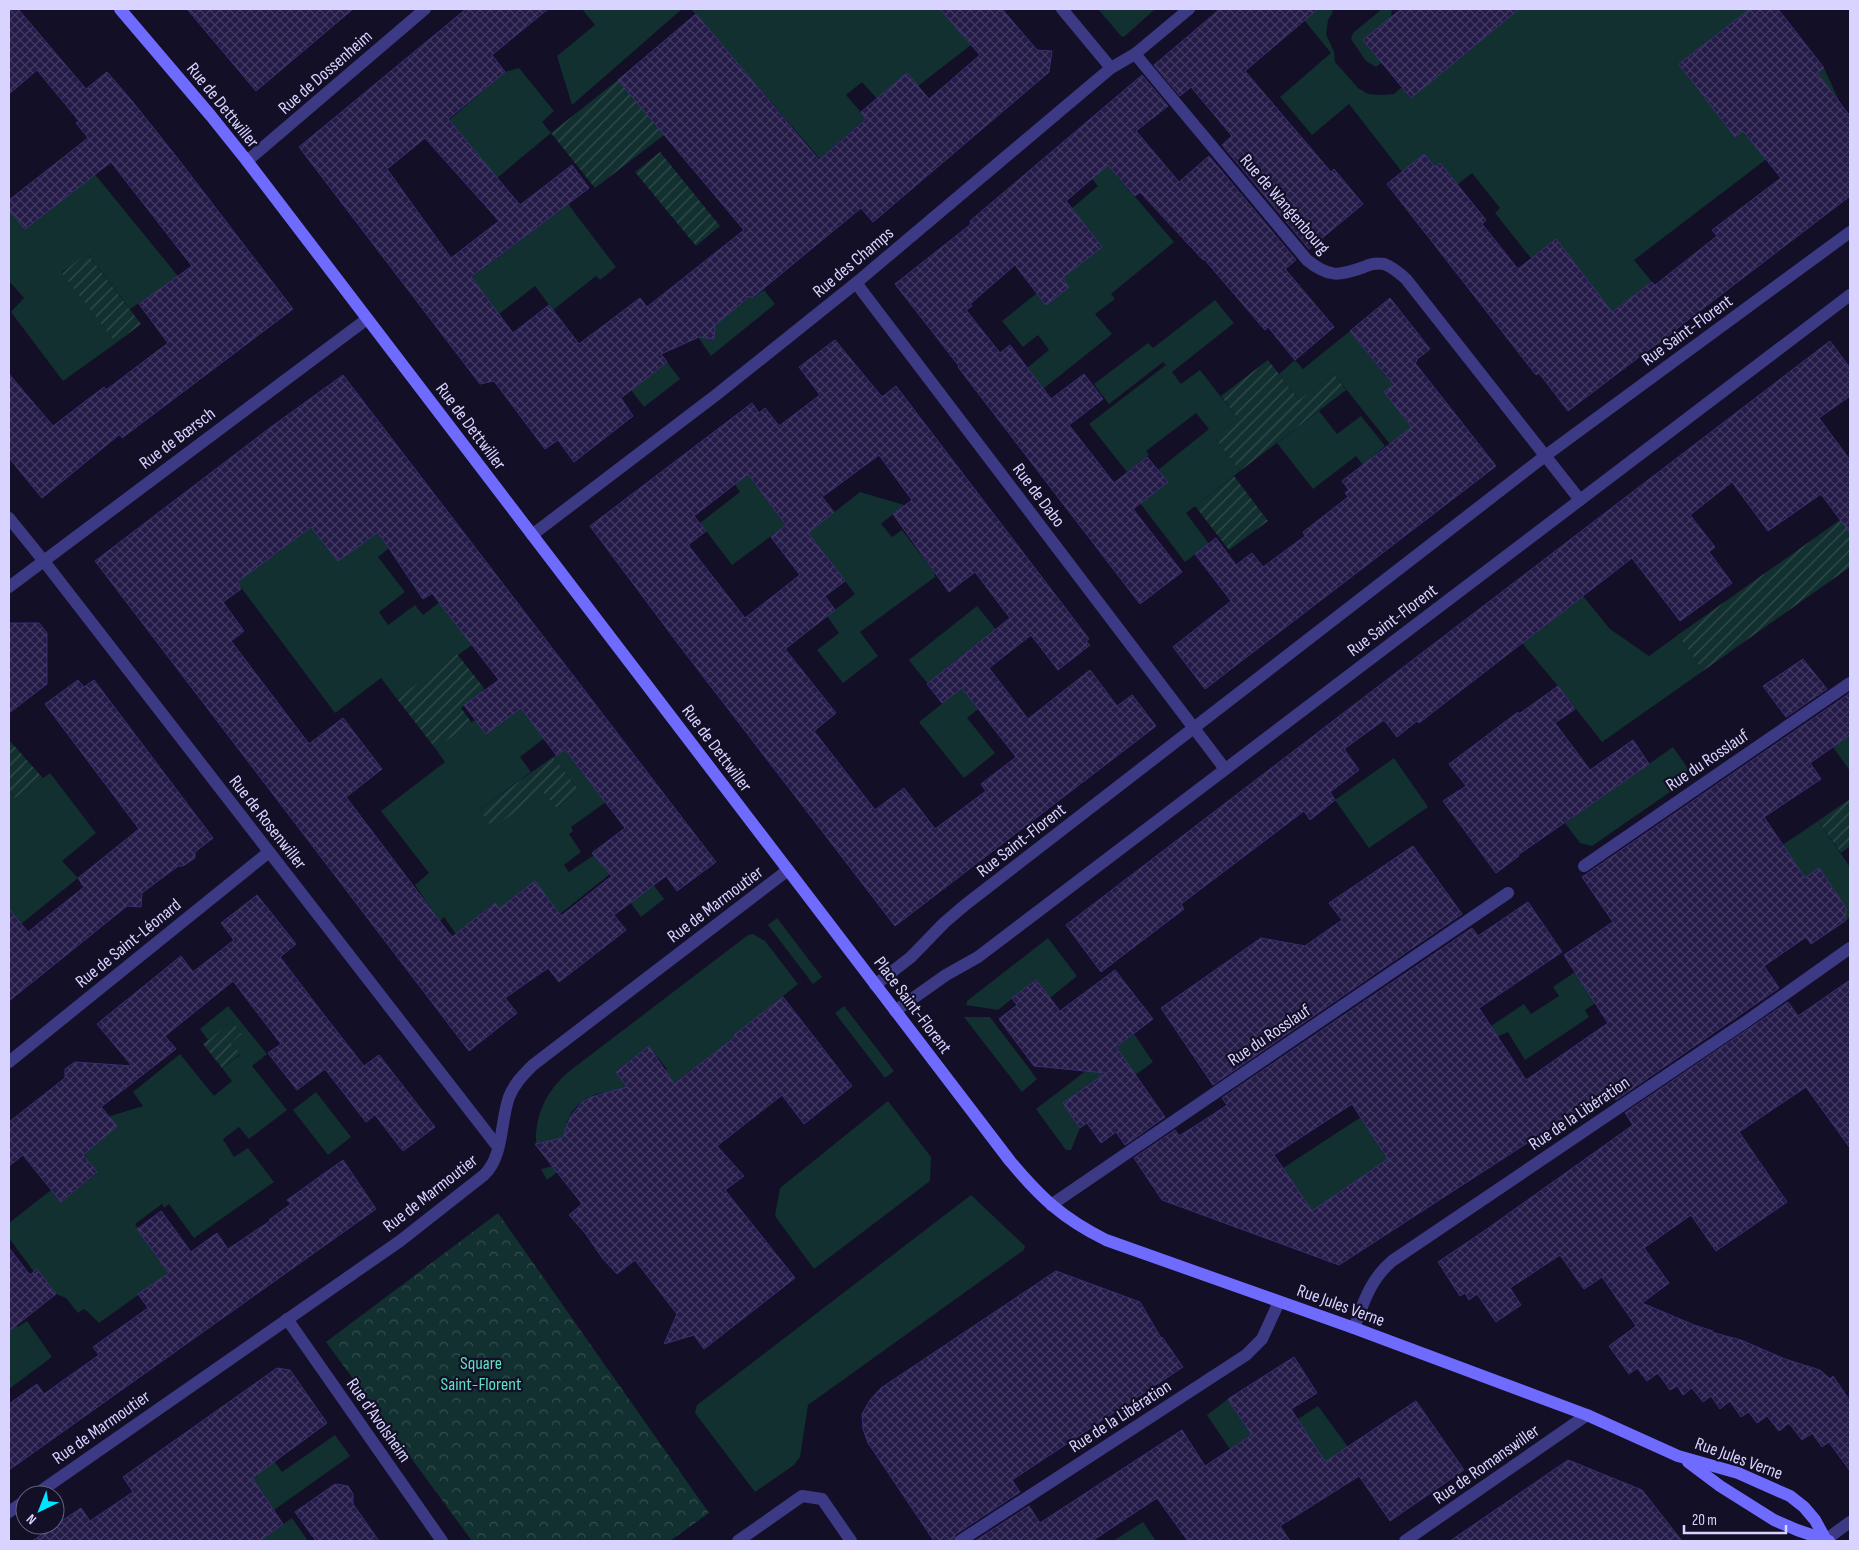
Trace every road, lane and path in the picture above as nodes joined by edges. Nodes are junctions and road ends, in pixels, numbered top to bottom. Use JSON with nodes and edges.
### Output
{"nodes":[{"id":1,"x":120,"y":9,"type":"edge"},
{"id":2,"x":425,"y":9,"type":"edge"},
{"id":3,"x":1062,"y":9,"type":"edge"},
{"id":4,"x":1189,"y":9,"type":"edge"},
{"id":5,"x":1135,"y":54,"type":"junction"},
{"id":6,"x":1111,"y":68,"type":"junction"},
{"id":7,"x":247,"y":161,"type":"junction"},
{"id":8,"x":1850,"y":232,"type":"edge"},
{"id":9,"x":856,"y":283,"type":"junction"},
{"id":10,"x":1850,"y":294,"type":"edge"},
{"id":11,"x":367,"y":319,"type":"junction"},
{"id":12,"x":1545,"y":456,"type":"junction"},
{"id":13,"x":1580,"y":500,"type":"junction"},
{"id":14,"x":9,"y":518,"type":"edge"},
{"id":15,"x":532,"y":535,"type":"junction"},
{"id":16,"x":43,"y":560,"type":"junction"},
{"id":17,"x":9,"y":587,"type":"edge"},
{"id":18,"x":1850,"y":683,"type":"edge"},
{"id":19,"x":1194,"y":728,"type":"junction"},
{"id":20,"x":1225,"y":769,"type":"junction"},
{"id":21,"x":269,"y":852,"type":"junction"},
{"id":22,"x":1584,"y":866,"type":"dead end"},
{"id":23,"x":788,"y":870,"type":"junction"},
{"id":24,"x":1508,"y":893,"type":"dead end"},
{"id":25,"x":1850,"y":948,"type":"edge"},
{"id":26,"x":875,"y":985,"type":"junction"},
{"id":27,"x":895,"y":1011,"type":"junction"},
{"id":28,"x":9,"y":1062,"type":"edge"},
{"id":29,"x":498,"y":1147,"type":"junction"},
{"id":30,"x":1010,"y":1162,"type":"joint"},
{"id":31,"x":1051,"y":1206,"type":"junction"},
{"id":32,"x":1279,"y":1302,"type":"junction"},
{"id":33,"x":287,"y":1319,"type":"junction"},
{"id":34,"x":1354,"y":1328,"type":"junction"},
{"id":35,"x":1587,"y":1415,"type":"junction"},
{"id":36,"x":1678,"y":1456,"type":"junction"},
{"id":37,"x":49,"y":1485,"type":"edge"},
{"id":38,"x":1850,"y":1522,"type":"edge"},
{"id":39,"x":442,"y":1541,"type":"edge"},
{"id":40,"x":738,"y":1541,"type":"edge"},
{"id":41,"x":851,"y":1541,"type":"edge"},
{"id":42,"x":960,"y":1541,"type":"edge"},
{"id":43,"x":1406,"y":1541,"type":"edge"},
{"id":44,"x":1826,"y":1541,"type":"edge"}],
"edges":[{"from":1,"to":7,"type":"main road","name":"Rue de Dettwiller"},
{"from":2,"to":7,"type":"street","name":"Rue de Dossenheim"},
{"from":3,"to":6,"type":"street"},
{"from":4,"to":5,"type":"street","name":"Rue des Champs"},
{"from":5,"to":6,"type":"street","name":"Rue des Champs"},
{"from":5,"to":12,"type":"street","name":"Rue de Wangenbourg"},
{"from":6,"to":9,"type":"street","name":"Rue des Champs"},
{"from":7,"to":11,"type":"main road","name":"Rue de Dettwiller"},
{"from":8,"to":12,"type":"street","name":"Rue Saint-Florent"},
{"from":9,"to":15,"type":"street","name":"Rue des Champs"},
{"from":9,"to":19,"type":"street","name":"Rue de Dabo"},
{"from":10,"to":13,"type":"street","name":"Rue Saint-Florent"},
{"from":11,"to":15,"type":"main road","name":"Rue de Dettwiller"},
{"from":11,"to":16,"type":"street","name":"Rue de Bœrsch"},
{"from":12,"to":13,"type":"street"},
{"from":12,"to":19,"type":"street","name":"Rue Saint-Florent"},
{"from":13,"to":20,"type":"street","name":"Rue Saint-Florent"},
{"from":14,"to":16,"type":"street","name":"Rue de Rosenwiller"},
{"from":15,"to":23,"type":"main road","name":"Rue de Dettwiller"},
{"from":16,"to":17,"type":"street","name":"Rue de Bœrsch"},
{"from":16,"to":21,"type":"street","name":"Rue de Rosenwiller"},
{"from":18,"to":22,"type":"street","name":"Rue du Rosslauf"},
{"from":19,"to":20,"type":"street"},
{"from":19,"to":26,"type":"street","name":"Rue Saint-Florent"},
{"from":20,"to":27,"type":"street","name":"Rue Saint-Florent"},
{"from":21,"to":28,"type":"street","name":"Rue de Saint-Léonard"},
{"from":21,"to":29,"type":"street","name":"Rue de Rosenwiller"},
{"from":23,"to":26,"type":"main road","name":"Place Saint-Florent"},
{"from":23,"to":29,"type":"street","name":"Rue de Marmoutier"},
{"from":24,"to":31,"type":"street","name":"Rue du Rosslauf"},
{"from":25,"to":34,"type":"street","name":"Rue de la Libération"},
{"from":26,"to":27,"type":"main road","name":"Place Saint-Florent"},
{"from":27,"to":30,"type":"main road","name":"Place Saint-Florent"},
{"from":29,"to":33,"type":"street","name":"Rue de Marmoutier"},
{"from":30,"to":31,"type":"main road","name":"Rue Jules Verne"},
{"from":31,"to":32,"type":"main road","name":"Rue Jules Verne"},
{"from":32,"to":34,"type":"main road","name":"Rue Jules Verne"},
{"from":32,"to":42,"type":"street","name":"Rue de la Libération"},
{"from":33,"to":37,"type":"street","name":"Rue de Marmoutier"},
{"from":33,"to":39,"type":"street","name":"Rue d'Avolsheim"},
{"from":34,"to":35,"type":"main road","name":"Rue Jules Verne"},
{"from":35,"to":36,"type":"main road","name":"Rue Jules Verne"},
{"from":35,"to":43,"type":"street","name":"Rue de Romanswiller"},
{"from":36,"to":44,"type":"main road","name":"Rue Jules Verne"},
{"from":36,"to":44,"type":"main road","name":"Rue Jules Verne"},
{"from":38,"to":44,"type":"street"},
{"from":40,"to":41,"type":"street"}]}
